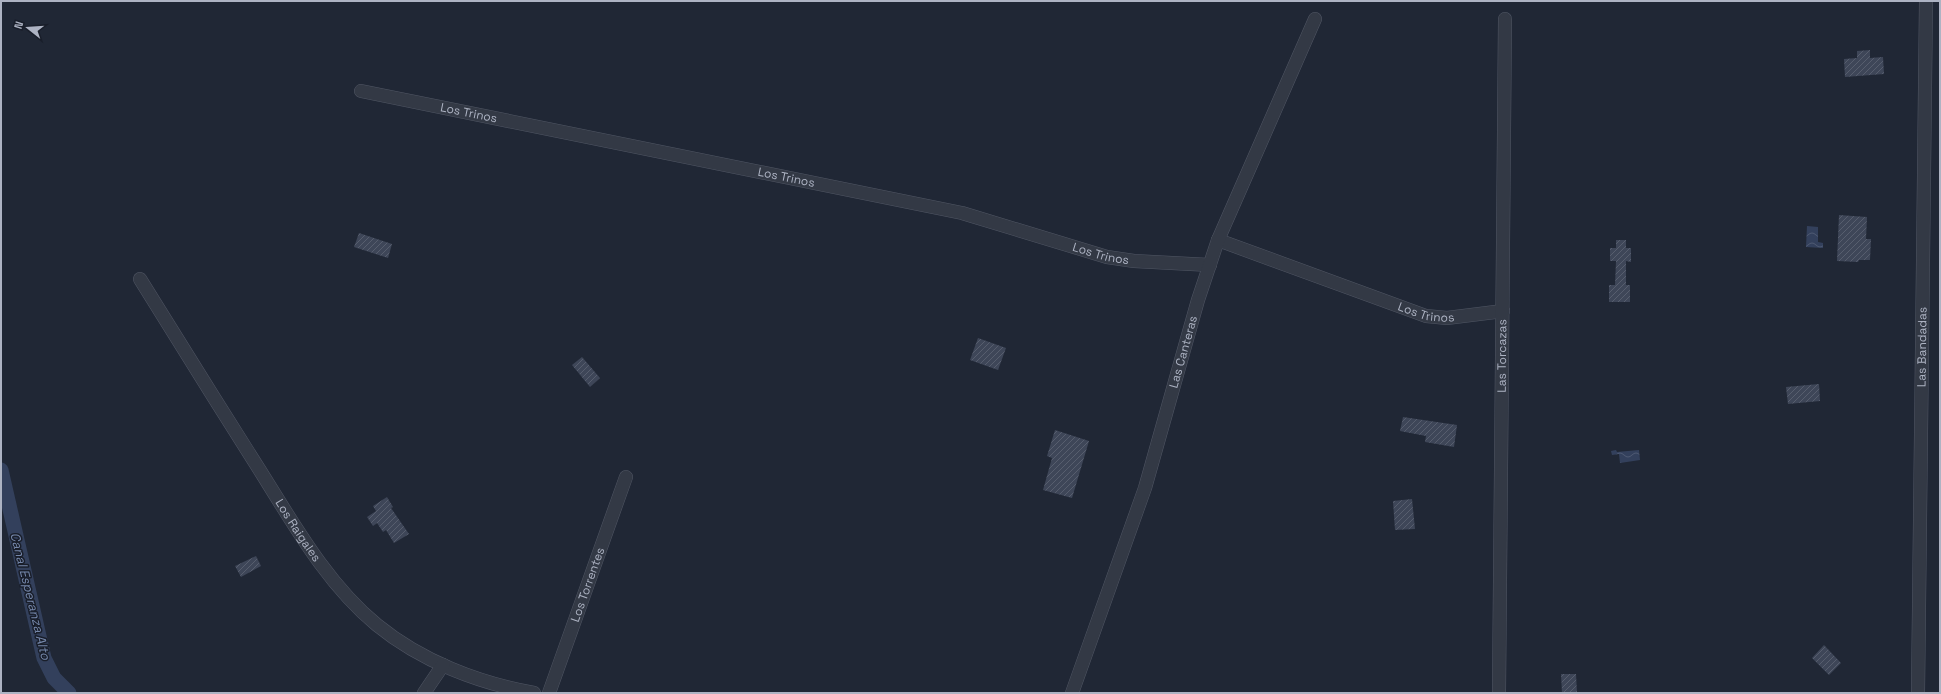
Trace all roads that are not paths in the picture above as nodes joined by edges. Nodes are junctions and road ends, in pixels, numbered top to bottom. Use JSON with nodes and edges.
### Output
{"nodes":[{"id":1,"x":1926,"y":1,"type":"edge"},
{"id":2,"x":1315,"y":19,"type":"dead end"},
{"id":3,"x":1506,"y":19,"type":"dead end"},
{"id":4,"x":361,"y":91,"type":"dead end"},
{"id":5,"x":1218,"y":240,"type":"junction"},
{"id":6,"x":1210,"y":265,"type":"junction"},
{"id":7,"x":140,"y":279,"type":"dead end"},
{"id":8,"x":1503,"y":311,"type":"junction"},
{"id":9,"x":626,"y":477,"type":"dead end"},
{"id":10,"x":443,"y":665,"type":"junction"},
{"id":11,"x":424,"y":693,"type":"edge"},
{"id":12,"x":534,"y":693,"type":"edge"},
{"id":13,"x":549,"y":693,"type":"edge"},
{"id":14,"x":1072,"y":693,"type":"edge"},
{"id":15,"x":1499,"y":693,"type":"edge"},
{"id":16,"x":1918,"y":693,"type":"edge"}],
"edges":[{"from":1,"to":16,"type":"street","name":"Las Bandadas"},
{"from":2,"to":5,"type":"street","name":"Las Canteras"},
{"from":3,"to":8,"type":"street","name":"Las Torcazas"},
{"from":4,"to":6,"type":"street","name":"Los Trinos"},
{"from":5,"to":6,"type":"street","name":"Las Canteras"},
{"from":5,"to":8,"type":"street","name":"Los Trinos"},
{"from":6,"to":14,"type":"street","name":"Las Canteras"},
{"from":7,"to":10,"type":"street","name":"Los Raigales"},
{"from":8,"to":15,"type":"street","name":"Las Torcazas"},
{"from":9,"to":13,"type":"street","name":"Los Torrentes"},
{"from":10,"to":11,"type":"street"},
{"from":10,"to":12,"type":"street","name":"Los Raigales"}]}
